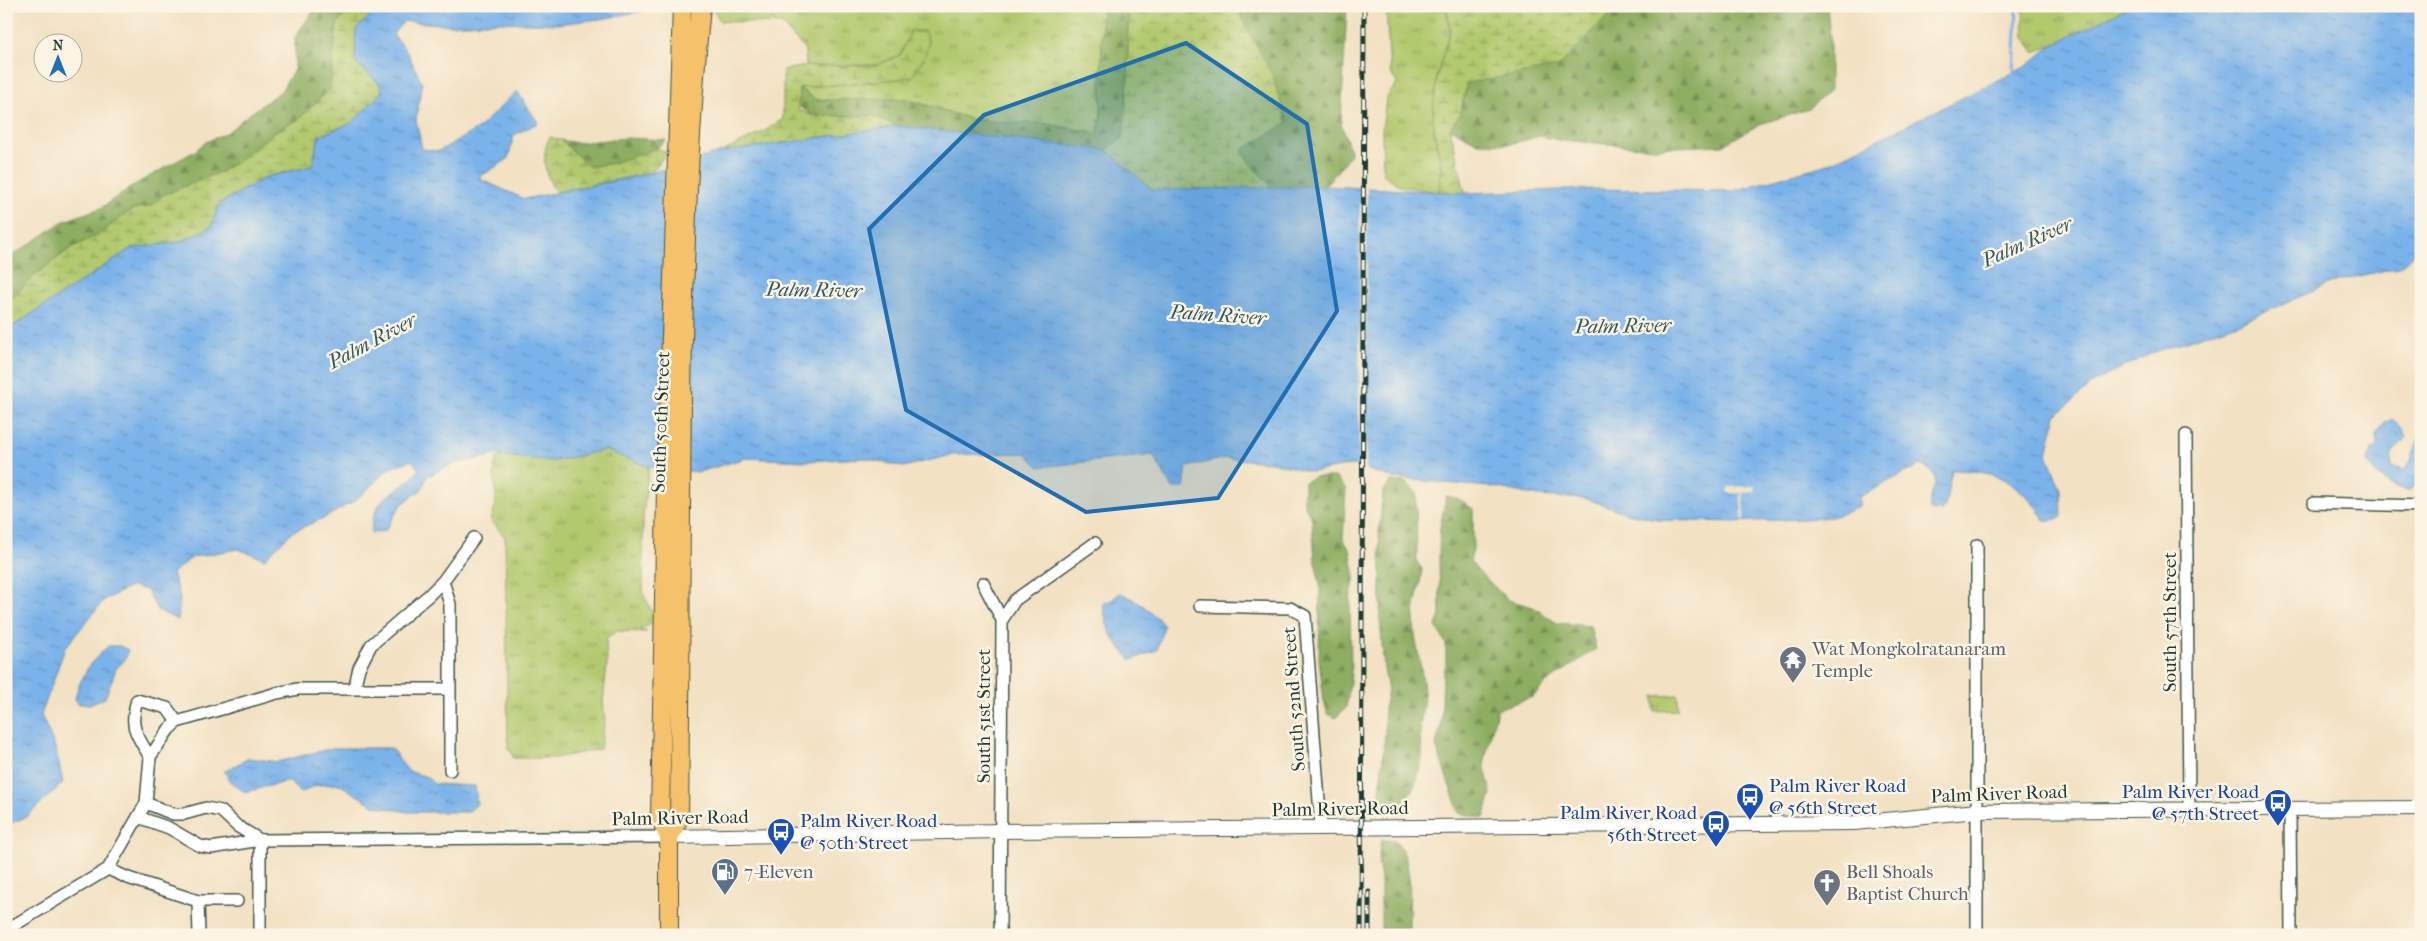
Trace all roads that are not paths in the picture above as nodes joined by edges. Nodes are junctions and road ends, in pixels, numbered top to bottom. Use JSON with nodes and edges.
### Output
{"nodes":[{"id":1,"x":682,"y":6,"type":"edge"},
{"id":2,"x":701,"y":6,"type":"edge"},
{"id":3,"x":685,"y":119,"type":"junction"},
{"id":4,"x":2186,"y":435,"type":"dead end"},
{"id":5,"x":2314,"y":503,"type":"dead end"},
{"id":6,"x":2421,"y":506,"type":"edge"},
{"id":7,"x":474,"y":538,"type":"dead end"},
{"id":8,"x":1095,"y":543,"type":"dead end"},
{"id":9,"x":1976,"y":545,"type":"dead end"},
{"id":10,"x":443,"y":581,"type":"junction"},
{"id":11,"x":983,"y":584,"type":"dead end"},
{"id":12,"x":1200,"y":606,"type":"dead end"},
{"id":13,"x":1002,"y":620,"type":"junction"},
{"id":14,"x":354,"y":689,"type":"junction"},
{"id":15,"x":450,"y":689,"type":"junction"},
{"id":16,"x":177,"y":722,"type":"junction"},
{"id":17,"x":150,"y":757,"type":"junction"},
{"id":18,"x":450,"y":770,"type":"dead end"},
{"id":19,"x":146,"y":803,"type":"junction"},
{"id":20,"x":2189,"y":808,"type":"junction"},
{"id":21,"x":2290,"y":808,"type":"junction"},
{"id":22,"x":2421,"y":808,"type":"edge"},
{"id":23,"x":1977,"y":811,"type":"junction"},
{"id":24,"x":184,"y":814,"type":"junction"},
{"id":25,"x":138,"y":817,"type":"junction"},
{"id":26,"x":1321,"y":827,"type":"junction"},
{"id":27,"x":1001,"y":831,"type":"junction"},
{"id":28,"x":178,"y":833,"type":"junction"},
{"id":29,"x":669,"y":837,"type":"junction"},
{"id":30,"x":260,"y":840,"type":"junction"},
{"id":31,"x":108,"y":868,"type":"junction"},
{"id":32,"x":198,"y":901,"type":"junction"},
{"id":33,"x":237,"y":901,"type":"dead end"},
{"id":34,"x":6,"y":930,"type":"edge"},
{"id":35,"x":199,"y":935,"type":"edge"},
{"id":36,"x":260,"y":935,"type":"edge"},
{"id":37,"x":669,"y":935,"type":"edge"},
{"id":38,"x":1000,"y":935,"type":"edge"},
{"id":39,"x":1977,"y":935,"type":"edge"},
{"id":40,"x":2292,"y":935,"type":"edge"}],
"edges":[{"from":1,"to":3,"type":"main road","name":"South 50th Street"},
{"from":2,"to":3,"type":"main road","name":"South 50th Street"},
{"from":3,"to":29,"type":"main road","name":"South 50th Street"},
{"from":4,"to":20,"type":"street","name":"South 57th Street"},
{"from":5,"to":6,"type":"street"},
{"from":7,"to":10,"type":"street"},
{"from":8,"to":13,"type":"street"},
{"from":9,"to":23,"type":"street"},
{"from":10,"to":14,"type":"street"},
{"from":10,"to":15,"type":"street"},
{"from":11,"to":13,"type":"street"},
{"from":12,"to":26,"type":"street","name":"South 52nd Street"},
{"from":13,"to":27,"type":"street","name":"South 51st Street"},
{"from":14,"to":15,"type":"street"},
{"from":14,"to":16,"type":"street"},
{"from":15,"to":18,"type":"street"},
{"from":16,"to":17,"type":"street"},
{"from":16,"to":17,"type":"street"},
{"from":17,"to":19,"type":"street"},
{"from":19,"to":24,"type":"street"},
{"from":19,"to":25,"type":"street"},
{"from":20,"to":21,"type":"street","name":"Palm River Road"},
{"from":20,"to":23,"type":"street","name":"Palm River Road"},
{"from":21,"to":22,"type":"street","name":"Palm River Road"},
{"from":21,"to":40,"type":"street"},
{"from":23,"to":26,"type":"street","name":"Palm River Road"},
{"from":23,"to":39,"type":"street"},
{"from":24,"to":28,"type":"street"},
{"from":24,"to":30,"type":"street"},
{"from":25,"to":28,"type":"street","name":"Palm River Road"},
{"from":25,"to":31,"type":"street"},
{"from":26,"to":27,"type":"street","name":"Palm River Road"},
{"from":27,"to":29,"type":"street","name":"Palm River Road"},
{"from":27,"to":38,"type":"street","name":"South 51st Street"},
{"from":28,"to":30,"type":"street","name":"Palm River Road"},
{"from":29,"to":30,"type":"street","name":"Palm River Road"},
{"from":29,"to":37,"type":"main road","name":"South 50th Street"},
{"from":30,"to":36,"type":"street"},
{"from":31,"to":32,"type":"street"},
{"from":31,"to":34,"type":"street"},
{"from":32,"to":33,"type":"street"},
{"from":32,"to":35,"type":"street"}]}
